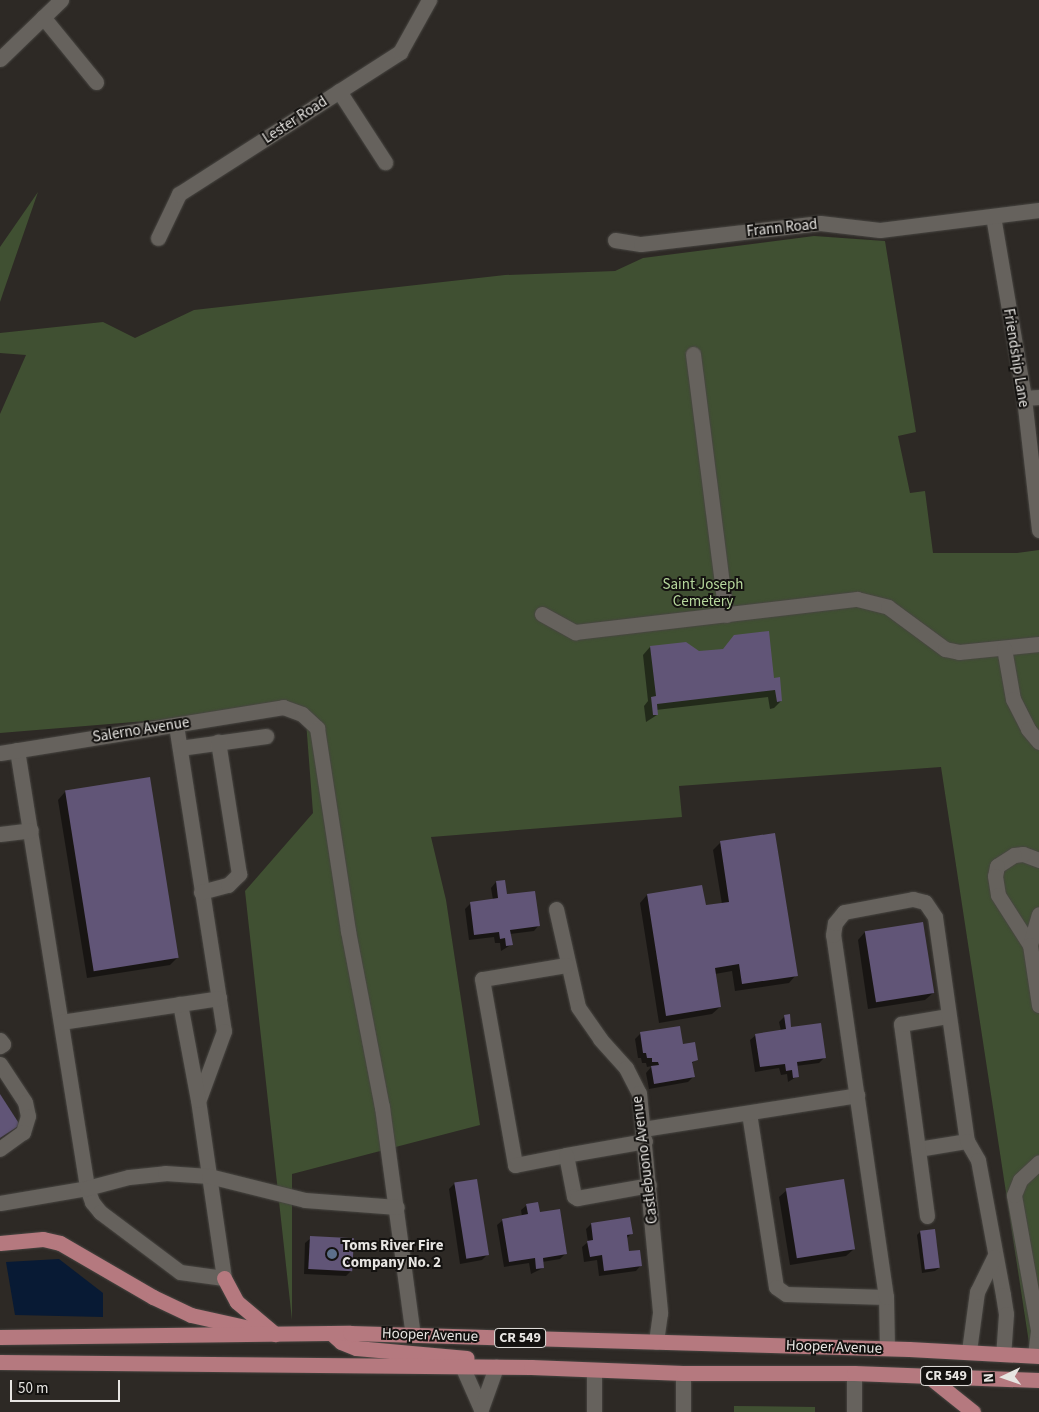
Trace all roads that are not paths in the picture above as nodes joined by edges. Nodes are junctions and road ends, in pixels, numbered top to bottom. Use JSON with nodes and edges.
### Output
{"nodes":[{"id":1,"x":61,"y":0,"type":"edge"},
{"id":2,"x":429,"y":0,"type":"edge"},
{"id":3,"x":44,"y":17,"type":"junction"},
{"id":4,"x":0,"y":59,"type":"edge"},
{"id":5,"x":96,"y":82,"type":"dead end"},
{"id":6,"x":339,"y":92,"type":"junction"},
{"id":7,"x":385,"y":162,"type":"dead end"},
{"id":8,"x":1039,"y":210,"type":"edge"},
{"id":9,"x":993,"y":216,"type":"junction"},
{"id":10,"x":158,"y":238,"type":"dead end"},
{"id":11,"x":615,"y":240,"type":"dead end"},
{"id":12,"x":693,"y":354,"type":"dead end"},
{"id":13,"x":1039,"y":397,"type":"edge"},
{"id":14,"x":1024,"y":398,"type":"junction"},
{"id":15,"x":1039,"y":530,"type":"edge"},
{"id":16,"x":542,"y":614,"type":"dead end"},
{"id":17,"x":726,"y":615,"type":"junction"},
{"id":18,"x":1039,"y":644,"type":"edge"},
{"id":19,"x":1004,"y":648,"type":"junction"},
{"id":20,"x":176,"y":725,"type":"junction"},
{"id":21,"x":266,"y":736,"type":"dead end"},
{"id":22,"x":218,"y":742,"type":"junction"},
{"id":23,"x":1039,"y":742,"type":"edge"},
{"id":24,"x":180,"y":748,"type":"junction"},
{"id":25,"x":17,"y":750,"type":"junction"},
{"id":26,"x":0,"y":753,"type":"edge"},
{"id":27,"x":31,"y":830,"type":"junction"},
{"id":28,"x":0,"y":834,"type":"edge"},
{"id":29,"x":1039,"y":860,"type":"edge"},
{"id":30,"x":201,"y":892,"type":"junction"},
{"id":31,"x":556,"y":909,"type":"dead end"},
{"id":32,"x":1039,"y":914,"type":"edge"},
{"id":33,"x":1030,"y":945,"type":"junction"},
{"id":34,"x":566,"y":965,"type":"junction"},
{"id":35,"x":219,"y":998,"type":"junction"},
{"id":36,"x":180,"y":1004,"type":"junction"},
{"id":37,"x":1039,"y":1005,"type":"edge"},
{"id":38,"x":948,"y":1016,"type":"junction"},
{"id":39,"x":61,"y":1022,"type":"junction"},
{"id":40,"x":0,"y":1040,"type":"edge"},
{"id":41,"x":0,"y":1046,"type":"edge"},
{"id":42,"x":0,"y":1064,"type":"edge"},
{"id":43,"x":857,"y":1095,"type":"junction"},
{"id":44,"x":198,"y":1100,"type":"junction"},
{"id":45,"x":749,"y":1113,"type":"junction"},
{"id":46,"x":644,"y":1135,"type":"junction"},
{"id":47,"x":967,"y":1141,"type":"junction"},
{"id":48,"x":0,"y":1149,"type":"edge"},
{"id":49,"x":918,"y":1149,"type":"junction"},
{"id":50,"x":566,"y":1155,"type":"junction"},
{"id":51,"x":1039,"y":1162,"type":"edge"},
{"id":52,"x":209,"y":1176,"type":"junction"},
{"id":53,"x":649,"y":1186,"type":"junction"},
{"id":54,"x":87,"y":1188,"type":"junction"},
{"id":55,"x":0,"y":1203,"type":"edge"},
{"id":56,"x":397,"y":1206,"type":"junction"},
{"id":57,"x":927,"y":1216,"type":"dead end"},
{"id":58,"x":0,"y":1243,"type":"edge"},
{"id":59,"x":994,"y":1256,"type":"junction"},
{"id":60,"x":224,"y":1278,"type":"junction"},
{"id":61,"x":886,"y":1297,"type":"junction"},
{"id":62,"x":331,"y":1333,"type":"junction"},
{"id":63,"x":275,"y":1334,"type":"junction"},
{"id":64,"x":413,"y":1336,"type":"junction"},
{"id":65,"x":0,"y":1337,"type":"edge"},
{"id":66,"x":656,"y":1342,"type":"junction"},
{"id":67,"x":887,"y":1348,"type":"junction"},
{"id":68,"x":969,"y":1352,"type":"junction"},
{"id":69,"x":1002,"y":1353,"type":"junction"},
{"id":70,"x":1037,"y":1355,"type":"edge"},
{"id":71,"x":0,"y":1362,"type":"edge"},
{"id":72,"x":462,"y":1366,"type":"junction"},
{"id":73,"x":496,"y":1367,"type":"junction"},
{"id":74,"x":531,"y":1367,"type":"junction"},
{"id":75,"x":594,"y":1370,"type":"junction"},
{"id":76,"x":683,"y":1373,"type":"junction"},
{"id":77,"x":854,"y":1373,"type":"junction"},
{"id":78,"x":927,"y":1375,"type":"junction"},
{"id":79,"x":1039,"y":1380,"type":"edge"},
{"id":80,"x":481,"y":1411,"type":"edge"},
{"id":81,"x":594,"y":1412,"type":"edge"},
{"id":82,"x":683,"y":1412,"type":"edge"},
{"id":83,"x":854,"y":1412,"type":"edge"},
{"id":84,"x":973,"y":1412,"type":"edge"}],
"edges":[{"from":1,"to":3,"type":"street"},
{"from":2,"to":6,"type":"street","name":"Lester Road"},
{"from":3,"to":4,"type":"street"},
{"from":3,"to":5,"type":"street"},
{"from":6,"to":7,"type":"street"},
{"from":6,"to":10,"type":"street","name":"Lester Road"},
{"from":8,"to":9,"type":"street","name":"Frann Road"},
{"from":9,"to":11,"type":"street","name":"Frann Road"},
{"from":9,"to":14,"type":"street","name":"Friendship Lane"},
{"from":12,"to":17,"type":"street"},
{"from":13,"to":14,"type":"street"},
{"from":14,"to":15,"type":"street","name":"Friendship Lane"},
{"from":16,"to":17,"type":"street"},
{"from":17,"to":19,"type":"street"},
{"from":18,"to":19,"type":"street"},
{"from":19,"to":23,"type":"street"},
{"from":20,"to":24,"type":"street"},
{"from":20,"to":25,"type":"street","name":"Salerno Avenue"},
{"from":20,"to":56,"type":"street","name":"Salerno Avenue"},
{"from":21,"to":22,"type":"street"},
{"from":22,"to":24,"type":"street"},
{"from":22,"to":30,"type":"street"},
{"from":24,"to":30,"type":"street"},
{"from":25,"to":26,"type":"street","name":"Salerno Avenue"},
{"from":25,"to":27,"type":"street"},
{"from":27,"to":28,"type":"street"},
{"from":27,"to":39,"type":"street"},
{"from":29,"to":33,"type":"street"},
{"from":30,"to":35,"type":"street"},
{"from":31,"to":34,"type":"street","name":"Castlebuono Avenue"},
{"from":32,"to":33,"type":"street"},
{"from":33,"to":37,"type":"street"},
{"from":34,"to":46,"type":"street","name":"Castlebuono Avenue"},
{"from":34,"to":50,"type":"street"},
{"from":35,"to":36,"type":"street"},
{"from":35,"to":44,"type":"street"},
{"from":36,"to":39,"type":"street"},
{"from":36,"to":44,"type":"street"},
{"from":38,"to":43,"type":"street"},
{"from":38,"to":47,"type":"street"},
{"from":38,"to":49,"type":"street"},
{"from":39,"to":54,"type":"street"},
{"from":40,"to":41,"type":"street"},
{"from":42,"to":48,"type":"street"},
{"from":43,"to":45,"type":"street"},
{"from":43,"to":61,"type":"street"},
{"from":44,"to":52,"type":"street"},
{"from":45,"to":46,"type":"street"},
{"from":45,"to":61,"type":"street"},
{"from":46,"to":50,"type":"street"},
{"from":46,"to":53,"type":"street","name":"Castlebuono Avenue"},
{"from":47,"to":49,"type":"street"},
{"from":47,"to":59,"type":"street"},
{"from":49,"to":57,"type":"street"},
{"from":50,"to":53,"type":"street"},
{"from":51,"to":70,"type":"street"},
{"from":52,"to":54,"type":"street"},
{"from":52,"to":56,"type":"street"},
{"from":52,"to":60,"type":"street"},
{"from":53,"to":66,"type":"street","name":"Castlebuono Avenue"},
{"from":54,"to":55,"type":"street"},
{"from":54,"to":60,"type":"street"},
{"from":56,"to":64,"type":"street"},
{"from":58,"to":63,"type":"main road"},
{"from":59,"to":68,"type":"street"},
{"from":59,"to":69,"type":"street"},
{"from":60,"to":63,"type":"main road"},
{"from":61,"to":67,"type":"street"},
{"from":62,"to":63,"type":"main road","name":"Hooper Avenue","number":"CR 549"},
{"from":62,"to":64,"type":"main road","name":"Hooper Avenue","number":"CR 549"},
{"from":62,"to":74,"type":"main road"},
{"from":63,"to":65,"type":"main road","name":"Hooper Avenue","number":"CR 549"},
{"from":64,"to":66,"type":"main road","name":"Hooper Avenue","number":"CR 549"},
{"from":66,"to":67,"type":"main road","name":"Hooper Avenue","number":"CR 549"},
{"from":67,"to":68,"type":"main road","name":"Hooper Avenue","number":"CR 549"},
{"from":68,"to":69,"type":"main road","name":"Hooper Avenue","number":"CR 549"},
{"from":69,"to":70,"type":"main road","name":"Hooper Avenue","number":"CR 549"},
{"from":71,"to":72,"type":"main road","name":"Hooper Avenue","number":"CR 549"},
{"from":72,"to":73,"type":"main road","name":"Hooper Avenue","number":"CR 549"},
{"from":72,"to":80,"type":"street"},
{"from":73,"to":74,"type":"main road","name":"Hooper Avenue","number":"CR 549"},
{"from":73,"to":80,"type":"street"},
{"from":74,"to":75,"type":"main road","name":"Hooper Avenue","number":"CR 549"},
{"from":75,"to":76,"type":"main road","name":"Hooper Avenue","number":"CR 549"},
{"from":75,"to":81,"type":"street"},
{"from":76,"to":77,"type":"main road","name":"Hooper Avenue","number":"CR 549"},
{"from":76,"to":82,"type":"street"},
{"from":77,"to":78,"type":"main road","name":"Hooper Avenue","number":"CR 549"},
{"from":77,"to":83,"type":"street"},
{"from":78,"to":79,"type":"main road","name":"Hooper Avenue","number":"CR 549"},
{"from":78,"to":84,"type":"main road"}]}
